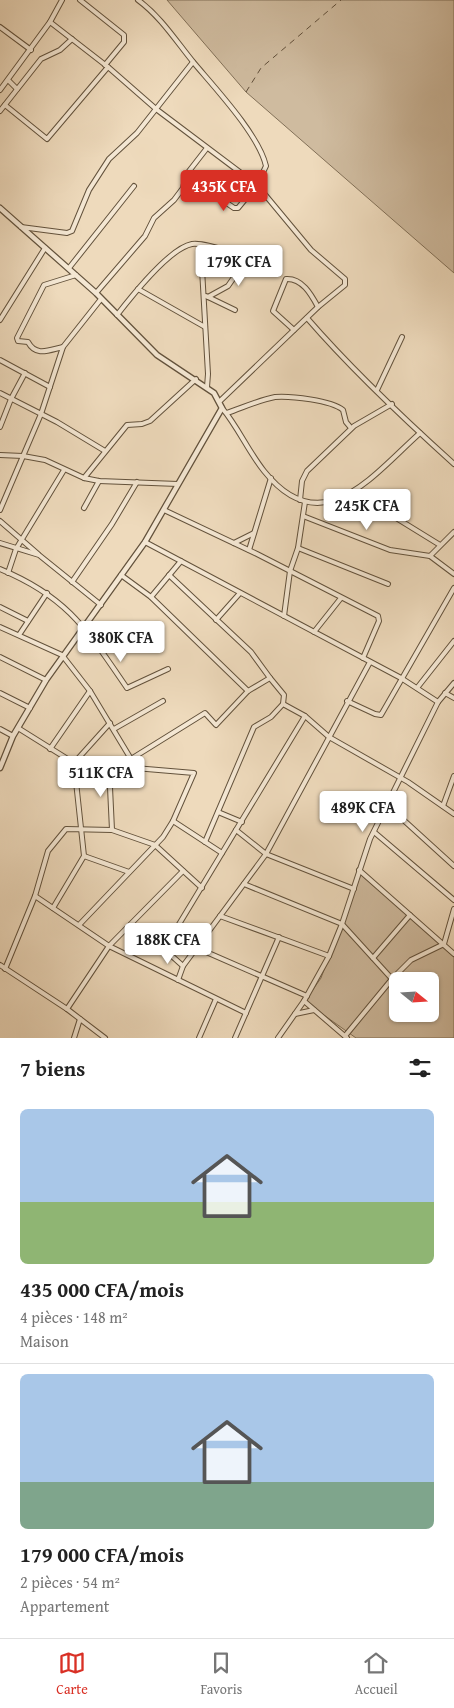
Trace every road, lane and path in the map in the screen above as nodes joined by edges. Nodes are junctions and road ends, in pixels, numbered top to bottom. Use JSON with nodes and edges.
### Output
{"nodes":[{"id":1,"x":62,"y":0,"type":"edge"},
{"id":2,"x":80,"y":0,"type":"edge"},
{"id":3,"x":138,"y":0,"type":"edge"},
{"id":4,"x":50,"y":22,"type":"junction"},
{"id":5,"x":0,"y":27,"type":"edge"},
{"id":6,"x":72,"y":39,"type":"junction"},
{"id":7,"x":31,"y":50,"type":"junction"},
{"id":8,"x":193,"y":62,"type":"junction"},
{"id":9,"x":107,"y":66,"type":"junction"},
{"id":10,"x":8,"y":80,"type":"junction"},
{"id":11,"x":18,"y":89,"type":"junction"},
{"id":12,"x":0,"y":90,"type":"edge"},
{"id":13,"x":5,"y":105,"type":"junction"},
{"id":14,"x":156,"y":109,"type":"junction"},
{"id":15,"x":0,"y":111,"type":"edge"},
{"id":16,"x":207,"y":148,"type":"junction"},
{"id":17,"x":186,"y":176,"type":"junction"},
{"id":18,"x":257,"y":185,"type":"junction"},
{"id":19,"x":134,"y":186,"type":"dead end"},
{"id":20,"x":0,"y":208,"type":"edge"},
{"id":21,"x":21,"y":226,"type":"junction"},
{"id":22,"x":207,"y":246,"type":"junction"},
{"id":23,"x":45,"y":248,"type":"junction"},
{"id":24,"x":69,"y":268,"type":"junction"},
{"id":25,"x":76,"y":275,"type":"junction"},
{"id":26,"x":138,"y":289,"type":"junction"},
{"id":27,"x":96,"y":294,"type":"junction"},
{"id":28,"x":202,"y":294,"type":"junction"},
{"id":29,"x":208,"y":296,"type":"junction"},
{"id":30,"x":102,"y":299,"type":"junction"},
{"id":31,"x":318,"y":307,"type":"junction"},
{"id":32,"x":235,"y":310,"type":"dead end"},
{"id":33,"x":117,"y":315,"type":"junction"},
{"id":34,"x":307,"y":318,"type":"junction"},
{"id":35,"x":0,"y":320,"type":"edge"},
{"id":36,"x":205,"y":327,"type":"junction"},
{"id":37,"x":294,"y":330,"type":"junction"},
{"id":38,"x":402,"y":336,"type":"dead end"},
{"id":39,"x":63,"y":347,"type":"junction"},
{"id":40,"x":0,"y":360,"type":"edge"},
{"id":41,"x":25,"y":373,"type":"junction"},
{"id":42,"x":196,"y":379,"type":"junction"},
{"id":43,"x":50,"y":387,"type":"junction"},
{"id":44,"x":206,"y":387,"type":"junction"},
{"id":45,"x":377,"y":390,"type":"junction"},
{"id":46,"x":0,"y":393,"type":"edge"},
{"id":47,"x":11,"y":399,"type":"junction"},
{"id":48,"x":220,"y":401,"type":"junction"},
{"id":49,"x":392,"y":404,"type":"junction"},
{"id":50,"x":222,"y":408,"type":"junction"},
{"id":51,"x":227,"y":413,"type":"junction"},
{"id":52,"x":41,"y":414,"type":"junction"},
{"id":53,"x":0,"y":427,"type":"edge"},
{"id":54,"x":351,"y":428,"type":"junction"},
{"id":55,"x":420,"y":433,"type":"junction"},
{"id":56,"x":105,"y":451,"type":"junction"},
{"id":57,"x":0,"y":455,"type":"edge"},
{"id":58,"x":23,"y":456,"type":"junction"},
{"id":59,"x":454,"y":464,"type":"edge"},
{"id":60,"x":64,"y":470,"type":"junction"},
{"id":61,"x":84,"y":478,"type":"junction"},
{"id":62,"x":270,"y":478,"type":"junction"},
{"id":63,"x":99,"y":481,"type":"junction"},
{"id":64,"x":137,"y":482,"type":"junction"},
{"id":65,"x":178,"y":484,"type":"junction"},
{"id":66,"x":354,"y":492,"type":"junction"},
{"id":67,"x":300,"y":500,"type":"junction"},
{"id":68,"x":304,"y":502,"type":"junction"},
{"id":69,"x":84,"y":508,"type":"dead end"},
{"id":70,"x":0,"y":510,"type":"edge"},
{"id":71,"x":164,"y":510,"type":"junction"},
{"id":72,"x":303,"y":516,"type":"junction"},
{"id":73,"x":0,"y":521,"type":"edge"},
{"id":74,"x":454,"y":532,"type":"edge"},
{"id":75,"x":254,"y":534,"type":"junction"},
{"id":76,"x":22,"y":539,"type":"junction"},
{"id":77,"x":144,"y":542,"type":"junction"},
{"id":78,"x":0,"y":543,"type":"edge"},
{"id":79,"x":234,"y":543,"type":"junction"},
{"id":80,"x":440,"y":545,"type":"junction"},
{"id":81,"x":298,"y":548,"type":"junction"},
{"id":82,"x":16,"y":549,"type":"junction"},
{"id":83,"x":249,"y":550,"type":"junction"},
{"id":84,"x":39,"y":555,"type":"junction"},
{"id":85,"x":430,"y":556,"type":"junction"},
{"id":86,"x":181,"y":561,"type":"junction"},
{"id":87,"x":0,"y":569,"type":"edge"},
{"id":88,"x":290,"y":571,"type":"junction"},
{"id":89,"x":8,"y":572,"type":"junction"},
{"id":90,"x":454,"y":574,"type":"edge"},
{"id":91,"x":120,"y":575,"type":"junction"},
{"id":92,"x":169,"y":575,"type":"junction"},
{"id":93,"x":72,"y":582,"type":"junction"},
{"id":94,"x":388,"y":584,"type":"dead end"},
{"id":95,"x":454,"y":588,"type":"edge"},
{"id":96,"x":47,"y":593,"type":"junction"},
{"id":97,"x":240,"y":593,"type":"junction"},
{"id":98,"x":151,"y":597,"type":"junction"},
{"id":99,"x":341,"y":598,"type":"junction"},
{"id":100,"x":101,"y":605,"type":"junction"},
{"id":101,"x":0,"y":607,"type":"edge"},
{"id":102,"x":284,"y":616,"type":"junction"},
{"id":103,"x":216,"y":620,"type":"junction"},
{"id":104,"x":28,"y":621,"type":"junction"},
{"id":105,"x":84,"y":626,"type":"junction"},
{"id":106,"x":0,"y":627,"type":"edge"},
{"id":107,"x":314,"y":632,"type":"junction"},
{"id":108,"x":19,"y":635,"type":"junction"},
{"id":109,"x":454,"y":641,"type":"edge"},
{"id":110,"x":62,"y":655,"type":"junction"},
{"id":111,"x":0,"y":657,"type":"edge"},
{"id":112,"x":362,"y":658,"type":"junction"},
{"id":113,"x":370,"y":662,"type":"junction"},
{"id":114,"x":168,"y":669,"type":"dead end"},
{"id":115,"x":270,"y":678,"type":"junction"},
{"id":116,"x":401,"y":678,"type":"junction"},
{"id":117,"x":46,"y":680,"type":"junction"},
{"id":118,"x":454,"y":683,"type":"edge"},
{"id":119,"x":417,"y":688,"type":"junction"},
{"id":120,"x":90,"y":691,"type":"junction"},
{"id":121,"x":248,"y":692,"type":"junction"},
{"id":122,"x":0,"y":693,"type":"edge"},
{"id":123,"x":446,"y":693,"type":"junction"},
{"id":124,"x":454,"y":698,"type":"edge"},
{"id":125,"x":347,"y":701,"type":"junction"},
{"id":126,"x":163,"y":702,"type":"dead end"},
{"id":127,"x":438,"y":702,"type":"junction"},
{"id":128,"x":283,"y":704,"type":"junction"},
{"id":129,"x":30,"y":708,"type":"junction"},
{"id":130,"x":305,"y":716,"type":"junction"},
{"id":131,"x":110,"y":723,"type":"junction"},
{"id":132,"x":18,"y":728,"type":"junction"},
{"id":133,"x":0,"y":729,"type":"edge"},
{"id":134,"x":114,"y":729,"type":"junction"},
{"id":135,"x":13,"y":736,"type":"junction"},
{"id":136,"x":329,"y":737,"type":"junction"},
{"id":137,"x":50,"y":750,"type":"junction"},
{"id":138,"x":131,"y":759,"type":"junction"},
{"id":139,"x":2,"y":761,"type":"edge"},
{"id":140,"x":74,"y":763,"type":"junction"},
{"id":141,"x":109,"y":766,"type":"junction"},
{"id":142,"x":123,"y":767,"type":"junction"},
{"id":143,"x":0,"y":768,"type":"edge"},
{"id":144,"x":137,"y":768,"type":"junction"},
{"id":145,"x":454,"y":776,"type":"edge"},
{"id":146,"x":401,"y":778,"type":"junction"},
{"id":147,"x":388,"y":805,"type":"junction"},
{"id":148,"x":443,"y":806,"type":"junction"},
{"id":149,"x":218,"y":812,"type":"junction"},
{"id":150,"x":454,"y":814,"type":"edge"},
{"id":151,"x":173,"y":821,"type":"junction"},
{"id":152,"x":242,"y":822,"type":"junction"},
{"id":153,"x":82,"y":828,"type":"junction"},
{"id":154,"x":112,"y":830,"type":"junction"},
{"id":155,"x":236,"y":830,"type":"junction"},
{"id":156,"x":374,"y":832,"type":"junction"},
{"id":157,"x":205,"y":842,"type":"junction"},
{"id":158,"x":155,"y":845,"type":"junction"},
{"id":159,"x":222,"y":854,"type":"junction"},
{"id":160,"x":266,"y":854,"type":"junction"},
{"id":161,"x":84,"y":856,"type":"junction"},
{"id":162,"x":454,"y":866,"type":"edge"},
{"id":163,"x":183,"y":870,"type":"junction"},
{"id":164,"x":359,"y":870,"type":"junction"},
{"id":165,"x":129,"y":872,"type":"junction"},
{"id":166,"x":244,"y":884,"type":"junction"},
{"id":167,"x":202,"y":888,"type":"junction"},
{"id":168,"x":354,"y":889,"type":"junction"},
{"id":169,"x":35,"y":896,"type":"junction"},
{"id":170,"x":454,"y":900,"type":"edge"},
{"id":171,"x":53,"y":908,"type":"junction"},
{"id":172,"x":454,"y":909,"type":"edge"},
{"id":173,"x":410,"y":915,"type":"junction"},
{"id":174,"x":220,"y":916,"type":"junction"},
{"id":175,"x":342,"y":924,"type":"junction"},
{"id":176,"x":79,"y":925,"type":"junction"},
{"id":177,"x":279,"y":937,"type":"junction"},
{"id":178,"x":444,"y":944,"type":"junction"},
{"id":179,"x":108,"y":946,"type":"junction"},
{"id":180,"x":197,"y":948,"type":"junction"},
{"id":181,"x":454,"y":954,"type":"edge"},
{"id":182,"x":329,"y":956,"type":"junction"},
{"id":183,"x":373,"y":958,"type":"junction"},
{"id":184,"x":0,"y":965,"type":"edge"},
{"id":185,"x":184,"y":966,"type":"junction"},
{"id":186,"x":5,"y":969,"type":"junction"},
{"id":187,"x":399,"y":972,"type":"edge"},
{"id":188,"x":389,"y":976,"type":"edge"},
{"id":189,"x":262,"y":977,"type":"junction"},
{"id":190,"x":178,"y":980,"type":"junction"},
{"id":191,"x":389,"y":983,"type":"edge"},
{"id":192,"x":307,"y":996,"type":"junction"},
{"id":193,"x":216,"y":998,"type":"junction"},
{"id":194,"x":304,"y":1001,"type":"junction"},
{"id":195,"x":67,"y":1009,"type":"junction"},
{"id":196,"x":314,"y":1010,"type":"junction"},
{"id":197,"x":246,"y":1013,"type":"junction"},
{"id":198,"x":295,"y":1014,"type":"junction"},
{"id":199,"x":80,"y":1020,"type":"junction"},
{"id":200,"x":346,"y":1037,"type":"edge"},
{"id":201,"x":74,"y":1038,"type":"edge"},
{"id":202,"x":105,"y":1038,"type":"edge"},
{"id":203,"x":199,"y":1038,"type":"edge"},
{"id":204,"x":234,"y":1038,"type":"edge"},
{"id":205,"x":278,"y":1038,"type":"edge"}],
"edges":[{"from":1,"to":4,"type":"street"},
{"from":2,"to":9,"type":"street"},
{"from":3,"to":8,"type":"street"},
{"from":4,"to":6,"type":"street"},
{"from":4,"to":7,"type":"street"},
{"from":5,"to":7,"type":"street"},
{"from":6,"to":9,"type":"street"},
{"from":6,"to":11,"type":"street"},
{"from":7,"to":10,"type":"street"},
{"from":8,"to":14,"type":"street"},
{"from":8,"to":18,"type":"street"},
{"from":9,"to":13,"type":"street"},
{"from":9,"to":14,"type":"street"},
{"from":10,"to":11,"type":"street"},
{"from":10,"to":12,"type":"street"},
{"from":11,"to":13,"type":"street"},
{"from":13,"to":15,"type":"street"},
{"from":14,"to":16,"type":"street"},
{"from":14,"to":21,"type":"street"},
{"from":16,"to":17,"type":"street"},
{"from":16,"to":18,"type":"street"},
{"from":17,"to":18,"type":"street"},
{"from":17,"to":27,"type":"street"},
{"from":18,"to":31,"type":"street"},
{"from":19,"to":24,"type":"street"},
{"from":20,"to":21,"type":"street"},
{"from":21,"to":23,"type":"street"},
{"from":22,"to":26,"type":"street"},
{"from":22,"to":28,"type":"street"},
{"from":22,"to":29,"type":"street"},
{"from":23,"to":24,"type":"street"},
{"from":23,"to":35,"type":"street"},
{"from":24,"to":25,"type":"street"},
{"from":25,"to":27,"type":"street"},
{"from":25,"to":39,"type":"street"},
{"from":26,"to":33,"type":"street"},
{"from":26,"to":36,"type":"street"},
{"from":27,"to":30,"type":"street"},
{"from":28,"to":29,"type":"street"},
{"from":28,"to":36,"type":"street"},
{"from":29,"to":32,"type":"street"},
{"from":30,"to":33,"type":"street"},
{"from":30,"to":39,"type":"street"},
{"from":31,"to":34,"type":"street"},
{"from":31,"to":37,"type":"street"},
{"from":33,"to":42,"type":"street"},
{"from":34,"to":37,"type":"street"},
{"from":34,"to":45,"type":"street"},
{"from":36,"to":44,"type":"street"},
{"from":37,"to":48,"type":"street"},
{"from":38,"to":45,"type":"street"},
{"from":39,"to":43,"type":"street"},
{"from":40,"to":41,"type":"street"},
{"from":41,"to":43,"type":"street"},
{"from":41,"to":47,"type":"street"},
{"from":42,"to":44,"type":"street"},
{"from":42,"to":56,"type":"street"},
{"from":43,"to":52,"type":"street"},
{"from":44,"to":48,"type":"street"},
{"from":45,"to":49,"type":"street"},
{"from":46,"to":47,"type":"street"},
{"from":47,"to":52,"type":"street"},
{"from":47,"to":53,"type":"street"},
{"from":48,"to":50,"type":"street"},
{"from":49,"to":54,"type":"street"},
{"from":49,"to":55,"type":"street"},
{"from":50,"to":51,"type":"street"},
{"from":50,"to":65,"type":"street"},
{"from":51,"to":54,"type":"street"},
{"from":51,"to":62,"type":"street"},
{"from":52,"to":56,"type":"street"},
{"from":52,"to":58,"type":"street"},
{"from":54,"to":67,"type":"street"},
{"from":55,"to":59,"type":"street"},
{"from":55,"to":66,"type":"street"},
{"from":56,"to":61,"type":"street"},
{"from":57,"to":58,"type":"street"},
{"from":58,"to":60,"type":"street"},
{"from":58,"to":70,"type":"street"},
{"from":60,"to":61,"type":"street"},
{"from":60,"to":76,"type":"street"},
{"from":61,"to":63,"type":"street"},
{"from":62,"to":67,"type":"street"},
{"from":62,"to":75,"type":"street"},
{"from":63,"to":64,"type":"street"},
{"from":63,"to":69,"type":"street"},
{"from":64,"to":65,"type":"street"},
{"from":64,"to":93,"type":"street"},
{"from":65,"to":71,"type":"street"},
{"from":66,"to":68,"type":"street"},
{"from":66,"to":80,"type":"street"},
{"from":67,"to":68,"type":"street"},
{"from":68,"to":72,"type":"street"},
{"from":71,"to":77,"type":"street"},
{"from":71,"to":79,"type":"street"},
{"from":72,"to":81,"type":"street"},
{"from":72,"to":85,"type":"street"},
{"from":73,"to":76,"type":"street"},
{"from":74,"to":80,"type":"street"},
{"from":75,"to":79,"type":"street"},
{"from":75,"to":83,"type":"street"},
{"from":76,"to":82,"type":"street"},
{"from":76,"to":84,"type":"street"},
{"from":77,"to":86,"type":"street"},
{"from":77,"to":91,"type":"street"},
{"from":78,"to":82,"type":"street"},
{"from":79,"to":83,"type":"street"},
{"from":80,"to":85,"type":"street"},
{"from":81,"to":88,"type":"street"},
{"from":81,"to":94,"type":"street"},
{"from":82,"to":84,"type":"street"},
{"from":82,"to":89,"type":"street"},
{"from":83,"to":88,"type":"street"},
{"from":84,"to":93,"type":"street"},
{"from":85,"to":90,"type":"street"},
{"from":86,"to":92,"type":"street"},
{"from":86,"to":97,"type":"street"},
{"from":87,"to":89,"type":"street"},
{"from":88,"to":99,"type":"street"},
{"from":88,"to":102,"type":"street"},
{"from":89,"to":96,"type":"street"},
{"from":91,"to":98,"type":"street"},
{"from":91,"to":100,"type":"street"},
{"from":92,"to":98,"type":"street"},
{"from":92,"to":103,"type":"street"},
{"from":93,"to":100,"type":"street"},
{"from":95,"to":116,"type":"street"},
{"from":96,"to":104,"type":"street"},
{"from":96,"to":105,"type":"street"},
{"from":97,"to":102,"type":"street"},
{"from":97,"to":103,"type":"street"},
{"from":98,"to":121,"type":"street"},
{"from":99,"to":107,"type":"street"},
{"from":99,"to":112,"type":"street"},
{"from":100,"to":105,"type":"street"},
{"from":101,"to":104,"type":"street"},
{"from":102,"to":107,"type":"street"},
{"from":103,"to":115,"type":"street"},
{"from":104,"to":108,"type":"street"},
{"from":105,"to":110,"type":"street"},
{"from":105,"to":114,"type":"street"},
{"from":106,"to":108,"type":"street"},
{"from":107,"to":112,"type":"street"},
{"from":108,"to":110,"type":"street"},
{"from":109,"to":119,"type":"street"},
{"from":110,"to":117,"type":"street"},
{"from":110,"to":120,"type":"street"},
{"from":111,"to":117,"type":"street"},
{"from":112,"to":113,"type":"street"},
{"from":113,"to":116,"type":"street"},
{"from":113,"to":125,"type":"street"},
{"from":115,"to":121,"type":"street"},
{"from":115,"to":128,"type":"street"},
{"from":116,"to":119,"type":"street"},
{"from":116,"to":125,"type":"street"},
{"from":117,"to":129,"type":"street"},
{"from":118,"to":123,"type":"street"},
{"from":119,"to":127,"type":"street"},
{"from":120,"to":131,"type":"street"},
{"from":120,"to":137,"type":"street"},
{"from":121,"to":138,"type":"street"},
{"from":122,"to":129,"type":"street"},
{"from":123,"to":124,"type":"street"},
{"from":123,"to":127,"type":"street"},
{"from":125,"to":136,"type":"street"},
{"from":126,"to":134,"type":"street"},
{"from":127,"to":146,"type":"street"},
{"from":128,"to":130,"type":"street"},
{"from":128,"to":149,"type":"street"},
{"from":129,"to":132,"type":"street"},
{"from":130,"to":136,"type":"street"},
{"from":130,"to":152,"type":"street"},
{"from":131,"to":134,"type":"street"},
{"from":131,"to":140,"type":"street"},
{"from":132,"to":135,"type":"street"},
{"from":132,"to":137,"type":"street"},
{"from":133,"to":135,"type":"street"},
{"from":134,"to":138,"type":"street"},
{"from":135,"to":139,"type":"street"},
{"from":136,"to":146,"type":"street"},
{"from":136,"to":160,"type":"street"},
{"from":137,"to":140,"type":"street"},
{"from":138,"to":142,"type":"street"},
{"from":138,"to":144,"type":"street"},
{"from":139,"to":143,"type":"street"},
{"from":140,"to":141,"type":"street"},
{"from":140,"to":153,"type":"street"},
{"from":141,"to":142,"type":"street"},
{"from":141,"to":154,"type":"street"},
{"from":142,"to":144,"type":"street"},
{"from":144,"to":151,"type":"street"},
{"from":145,"to":148,"type":"street"},
{"from":146,"to":147,"type":"street"},
{"from":146,"to":148,"type":"street"},
{"from":147,"to":156,"type":"street"},
{"from":147,"to":162,"type":"street"},
{"from":148,"to":150,"type":"street"},
{"from":149,"to":152,"type":"street"},
{"from":149,"to":157,"type":"street"},
{"from":151,"to":157,"type":"street"},
{"from":151,"to":158,"type":"street"},
{"from":152,"to":155,"type":"street"},
{"from":153,"to":154,"type":"street"},
{"from":153,"to":161,"type":"street"},
{"from":153,"to":169,"type":"street"},
{"from":154,"to":158,"type":"street"},
{"from":155,"to":159,"type":"street"},
{"from":155,"to":160,"type":"street"},
{"from":156,"to":164,"type":"street"},
{"from":156,"to":170,"type":"street"},
{"from":157,"to":159,"type":"street"},
{"from":158,"to":163,"type":"street"},
{"from":158,"to":165,"type":"street"},
{"from":159,"to":167,"type":"street"},
{"from":160,"to":166,"type":"street"},
{"from":160,"to":168,"type":"street"},
{"from":161,"to":165,"type":"street"},
{"from":161,"to":171,"type":"street"},
{"from":163,"to":167,"type":"street"},
{"from":163,"to":179,"type":"street"},
{"from":164,"to":168,"type":"street"},
{"from":164,"to":173,"type":"street"},
{"from":165,"to":176,"type":"street"},
{"from":166,"to":174,"type":"street"},
{"from":166,"to":175,"type":"street"},
{"from":167,"to":185,"type":"street"},
{"from":168,"to":175,"type":"street"},
{"from":169,"to":171,"type":"street"},
{"from":169,"to":186,"type":"street"},
{"from":171,"to":176,"type":"street"},
{"from":172,"to":178,"type":"street"},
{"from":173,"to":178,"type":"street"},
{"from":173,"to":183,"type":"street"},
{"from":174,"to":177,"type":"street"},
{"from":174,"to":180,"type":"street"},
{"from":175,"to":182,"type":"street"},
{"from":175,"to":183,"type":"street"},
{"from":176,"to":179,"type":"street"},
{"from":177,"to":182,"type":"street"},
{"from":177,"to":189,"type":"street"},
{"from":178,"to":181,"type":"street"},
{"from":178,"to":187,"type":"street"},
{"from":179,"to":190,"type":"street"},
{"from":179,"to":195,"type":"street"},
{"from":180,"to":185,"type":"street"},
{"from":180,"to":189,"type":"street"},
{"from":182,"to":192,"type":"street"},
{"from":183,"to":188,"type":"street"},
{"from":184,"to":186,"type":"street"},
{"from":185,"to":190,"type":"street"},
{"from":186,"to":195,"type":"street"},
{"from":189,"to":192,"type":"street"},
{"from":189,"to":197,"type":"street"},
{"from":190,"to":193,"type":"street"},
{"from":191,"to":200,"type":"street"},
{"from":192,"to":194,"type":"street"},
{"from":193,"to":197,"type":"street"},
{"from":193,"to":203,"type":"street"},
{"from":194,"to":196,"type":"street"},
{"from":194,"to":198,"type":"street"},
{"from":195,"to":199,"type":"street"},
{"from":196,"to":198,"type":"street"},
{"from":196,"to":200,"type":"street"},
{"from":197,"to":204,"type":"street"},
{"from":198,"to":205,"type":"street"},
{"from":199,"to":201,"type":"street"},
{"from":199,"to":202,"type":"street"}]}
